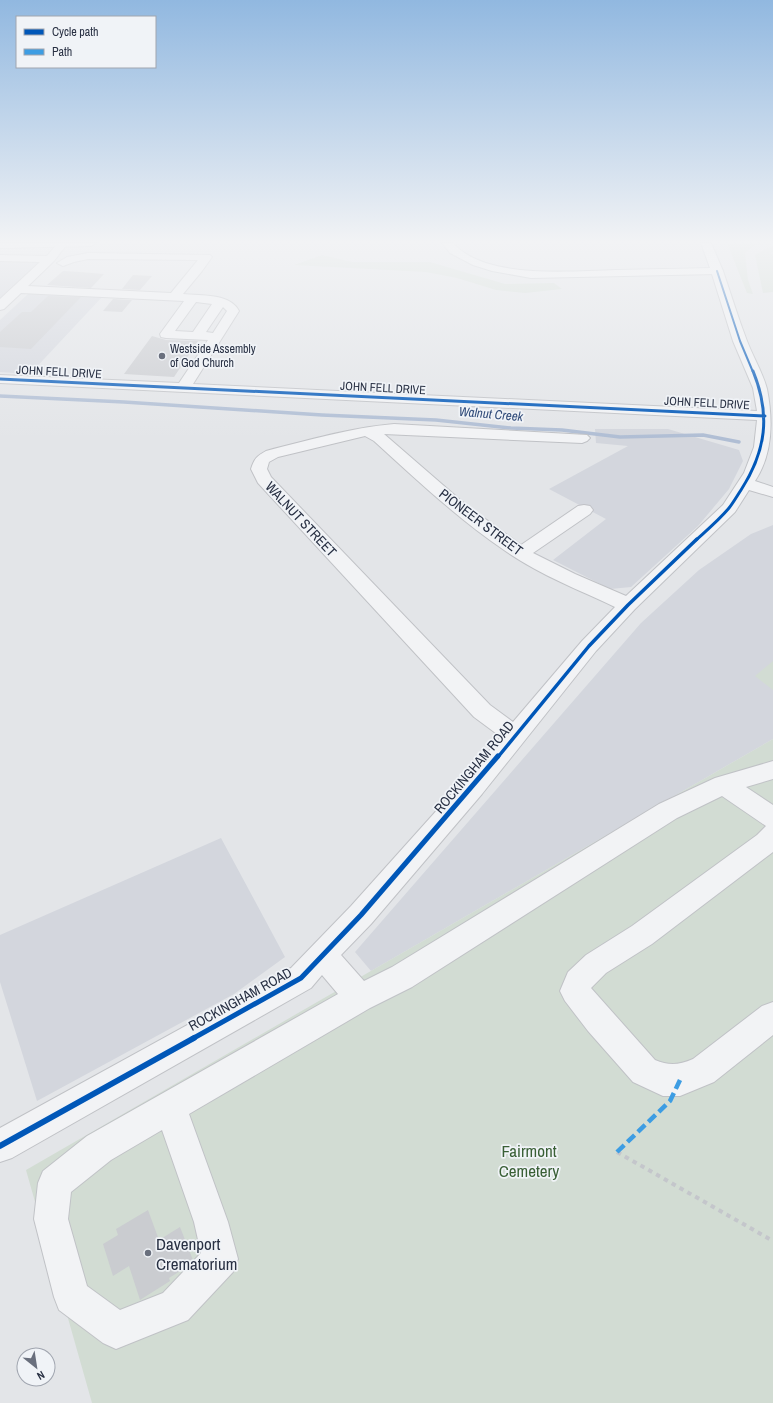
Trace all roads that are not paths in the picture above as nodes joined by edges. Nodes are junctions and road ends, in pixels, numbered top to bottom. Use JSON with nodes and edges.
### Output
{"nodes":[{"id":1,"x":189,"y":308,"type":"edge"},
{"id":2,"x":216,"y":308,"type":"edge"},
{"id":3,"x":232,"y":308,"type":"edge"},
{"id":4,"x":729,"y":308,"type":"edge"},
{"id":5,"x":197,"y":336,"type":"junction"},
{"id":6,"x":217,"y":337,"type":"junction"},
{"id":7,"x":0,"y":379,"type":"edge"},
{"id":8,"x":183,"y":388,"type":"junction"},
{"id":9,"x":765,"y":416,"type":"junction"},
{"id":10,"x":367,"y":431,"type":"junction"},
{"id":11,"x":582,"y":438,"type":"dead end"},
{"id":12,"x":745,"y":483,"type":"junction"},
{"id":13,"x":773,"y":492,"type":"edge"},
{"id":14,"x":584,"y":510,"type":"dead end"},
{"id":15,"x":521,"y":553,"type":"junction"},
{"id":16,"x":628,"y":605,"type":"junction"},
{"id":17,"x":515,"y":735,"type":"junction"},
{"id":18,"x":773,"y":770,"type":"edge"},
{"id":19,"x":724,"y":785,"type":"junction"},
{"id":20,"x":773,"y":818,"type":"edge"},
{"id":21,"x":773,"y":834,"type":"edge"},
{"id":22,"x":323,"y":955,"type":"junction"},
{"id":23,"x":360,"y":998,"type":"junction"},
{"id":24,"x":773,"y":1016,"type":"edge"},
{"id":25,"x":170,"y":1106,"type":"junction"},
{"id":26,"x":1,"y":1143,"type":"edge"}],
"edges":[{"from":1,"to":5,"type":"street"},
{"from":2,"to":5,"type":"street"},
{"from":3,"to":6,"type":"street"},
{"from":4,"to":9,"type":"street","name":"ROCKINGHAM ROAD"},
{"from":5,"to":6,"type":"street"},
{"from":6,"to":8,"type":"street"},
{"from":7,"to":8,"type":"street","name":"JOHN FELL DRIVE"},
{"from":8,"to":9,"type":"street","name":"JOHN FELL DRIVE"},
{"from":9,"to":12,"type":"street","name":"ROCKINGHAM ROAD"},
{"from":10,"to":11,"type":"street","name":"WALNUT STREET"},
{"from":10,"to":15,"type":"street","name":"PIONEER STREET"},
{"from":10,"to":17,"type":"street","name":"WALNUT STREET"},
{"from":12,"to":13,"type":"street"},
{"from":12,"to":16,"type":"street","name":"ROCKINGHAM ROAD"},
{"from":14,"to":15,"type":"street"},
{"from":15,"to":16,"type":"street","name":"PIONEER STREET"},
{"from":16,"to":17,"type":"street","name":"ROCKINGHAM ROAD"},
{"from":17,"to":22,"type":"street","name":"ROCKINGHAM ROAD"},
{"from":18,"to":19,"type":"street"},
{"from":19,"to":20,"type":"street"},
{"from":19,"to":23,"type":"street"},
{"from":21,"to":24,"type":"street"},
{"from":22,"to":23,"type":"street"},
{"from":22,"to":26,"type":"street","name":"ROCKINGHAM ROAD"},
{"from":23,"to":25,"type":"street"},
{"from":25,"to":25,"type":"street"}]}
